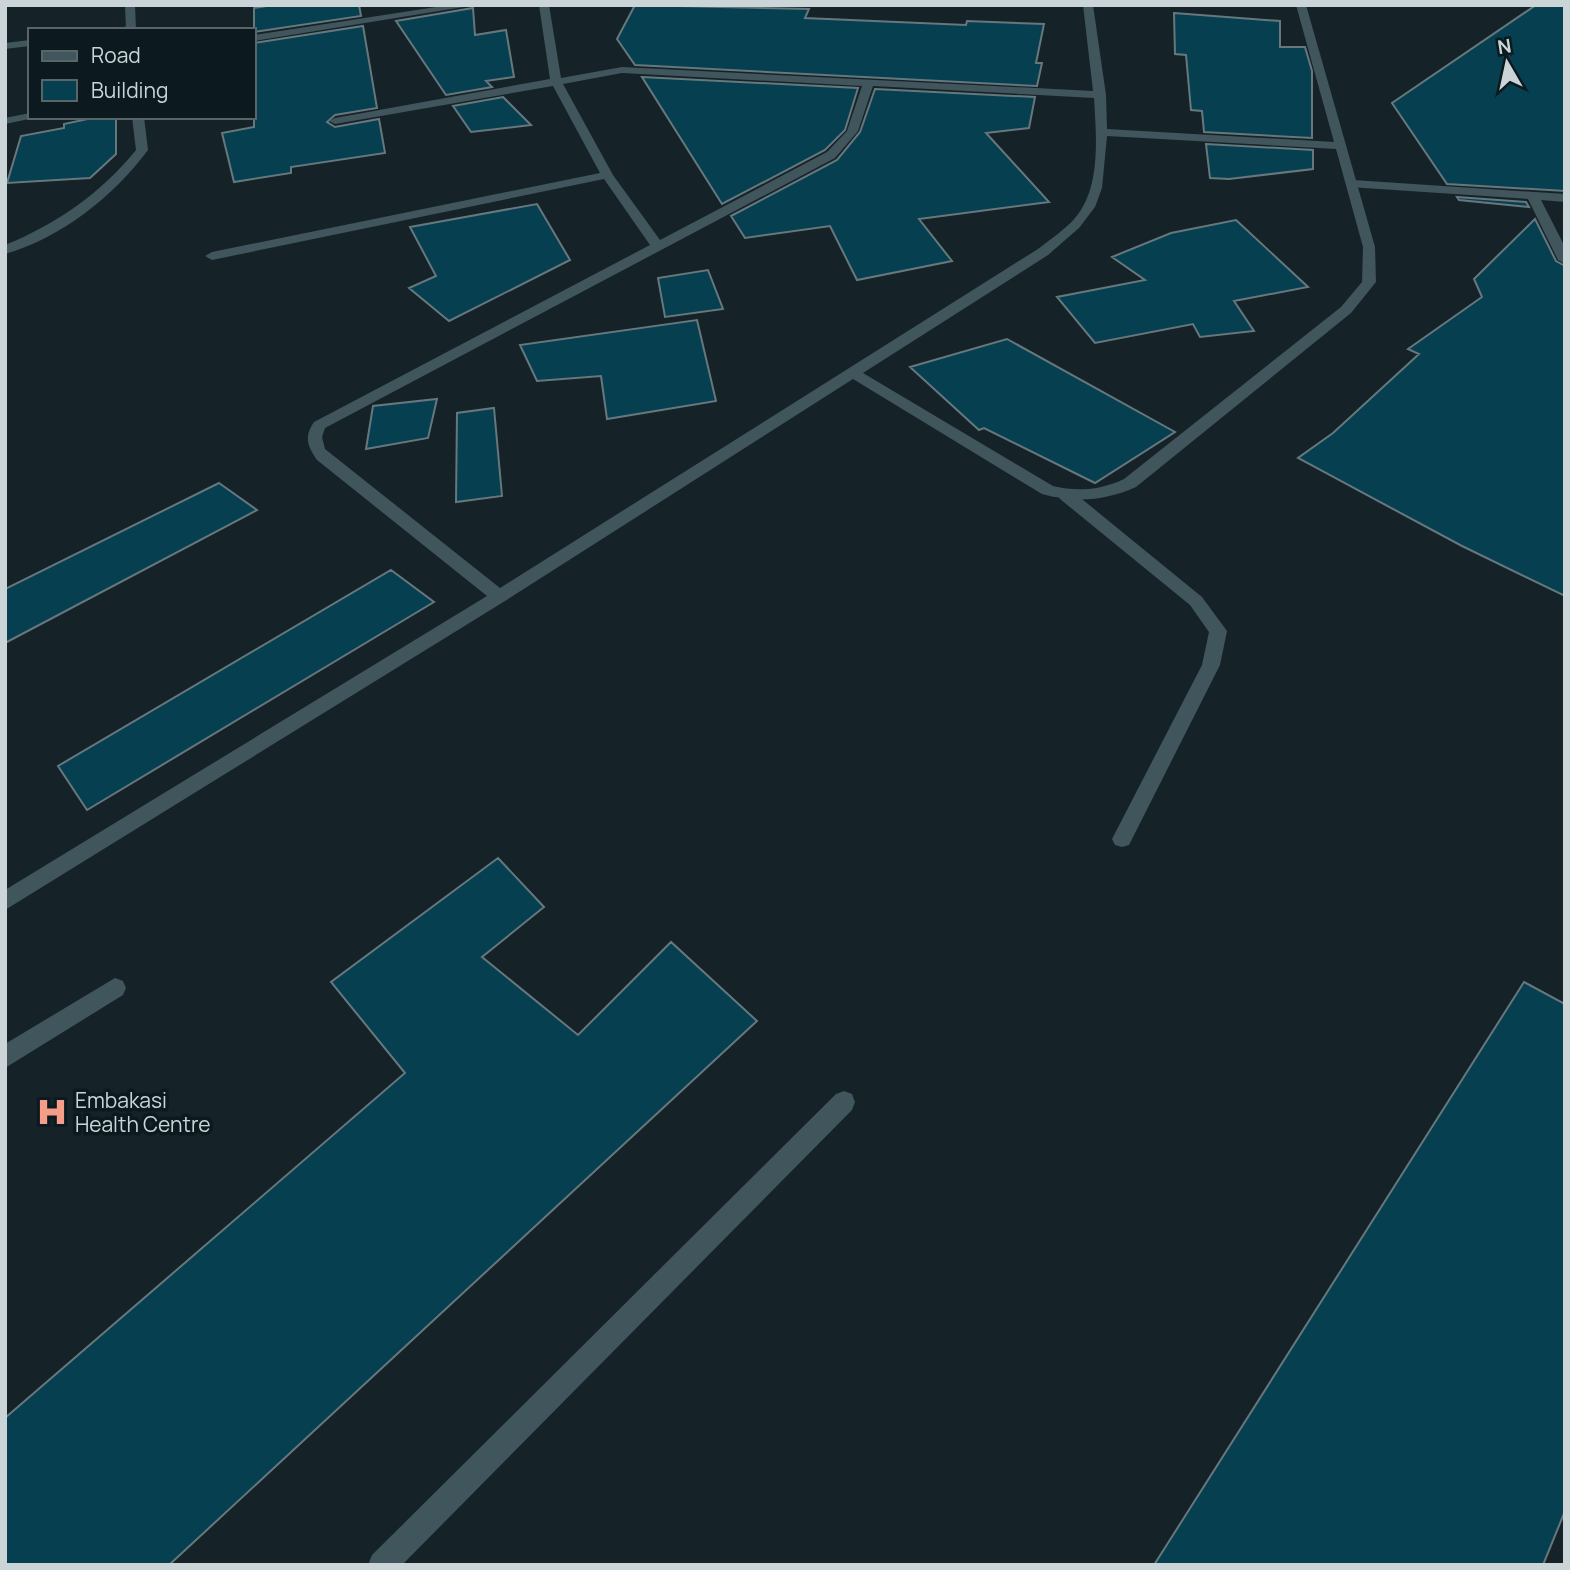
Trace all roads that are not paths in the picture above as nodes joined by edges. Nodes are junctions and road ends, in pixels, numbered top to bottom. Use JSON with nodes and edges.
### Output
{"nodes":[{"id":1,"x":130,"y":5,"type":"edge"},
{"id":2,"x":471,"y":5,"type":"edge"},
{"id":3,"x":544,"y":5,"type":"edge"},
{"id":4,"x":1088,"y":5,"type":"edge"},
{"id":5,"x":1301,"y":5,"type":"edge"},
{"id":6,"x":131,"y":28,"type":"edge"},
{"id":7,"x":256,"y":38,"type":"edge"},
{"id":8,"x":28,"y":43,"type":"edge"},
{"id":9,"x":5,"y":46,"type":"edge"},
{"id":10,"x":556,"y":82,"type":"junction"},
{"id":11,"x":868,"y":84,"type":"junction"},
{"id":12,"x":1100,"y":96,"type":"junction"},
{"id":13,"x":28,"y":116,"type":"edge"},
{"id":14,"x":138,"y":119,"type":"edge"},
{"id":15,"x":5,"y":121,"type":"edge"},
{"id":16,"x":335,"y":121,"type":"dead end"},
{"id":17,"x":1099,"y":132,"type":"junction"},
{"id":18,"x":1342,"y":146,"type":"junction"},
{"id":19,"x":607,"y":175,"type":"junction"},
{"id":20,"x":1353,"y":184,"type":"junction"},
{"id":21,"x":1532,"y":195,"type":"junction"},
{"id":22,"x":1565,"y":198,"type":"edge"},
{"id":23,"x":658,"y":247,"type":"junction"},
{"id":24,"x":5,"y":250,"type":"edge"},
{"id":25,"x":212,"y":256,"type":"dead end"},
{"id":26,"x":1565,"y":260,"type":"edge"},
{"id":27,"x":853,"y":373,"type":"junction"},
{"id":28,"x":1066,"y":495,"type":"junction"},
{"id":29,"x":499,"y":597,"type":"junction"},
{"id":30,"x":1122,"y":839,"type":"dead end"},
{"id":31,"x":5,"y":901,"type":"edge"},
{"id":32,"x":115,"y":988,"type":"dead end"},
{"id":33,"x":5,"y":1058,"type":"edge"},
{"id":34,"x":844,"y":1102,"type":"dead end"},
{"id":35,"x":382,"y":1565,"type":"edge"}],
"edges":[{"from":1,"to":6,"type":"street"},
{"from":2,"to":7,"type":"street"},
{"from":3,"to":10,"type":"street"},
{"from":4,"to":12,"type":"street"},
{"from":5,"to":18,"type":"street"},
{"from":8,"to":9,"type":"street"},
{"from":10,"to":11,"type":"street"},
{"from":10,"to":16,"type":"street"},
{"from":10,"to":19,"type":"street"},
{"from":11,"to":12,"type":"street"},
{"from":11,"to":23,"type":"street"},
{"from":12,"to":17,"type":"street"},
{"from":13,"to":15,"type":"street"},
{"from":14,"to":24,"type":"street"},
{"from":17,"to":18,"type":"street"},
{"from":17,"to":27,"type":"street"},
{"from":18,"to":20,"type":"street"},
{"from":19,"to":23,"type":"street"},
{"from":19,"to":25,"type":"street"},
{"from":20,"to":21,"type":"street"},
{"from":20,"to":28,"type":"street"},
{"from":21,"to":22,"type":"street"},
{"from":21,"to":26,"type":"street"},
{"from":23,"to":29,"type":"street"},
{"from":27,"to":28,"type":"street"},
{"from":27,"to":29,"type":"street"},
{"from":28,"to":30,"type":"lane"},
{"from":29,"to":31,"type":"street"},
{"from":32,"to":33,"type":"street"},
{"from":34,"to":35,"type":"street"}]}
